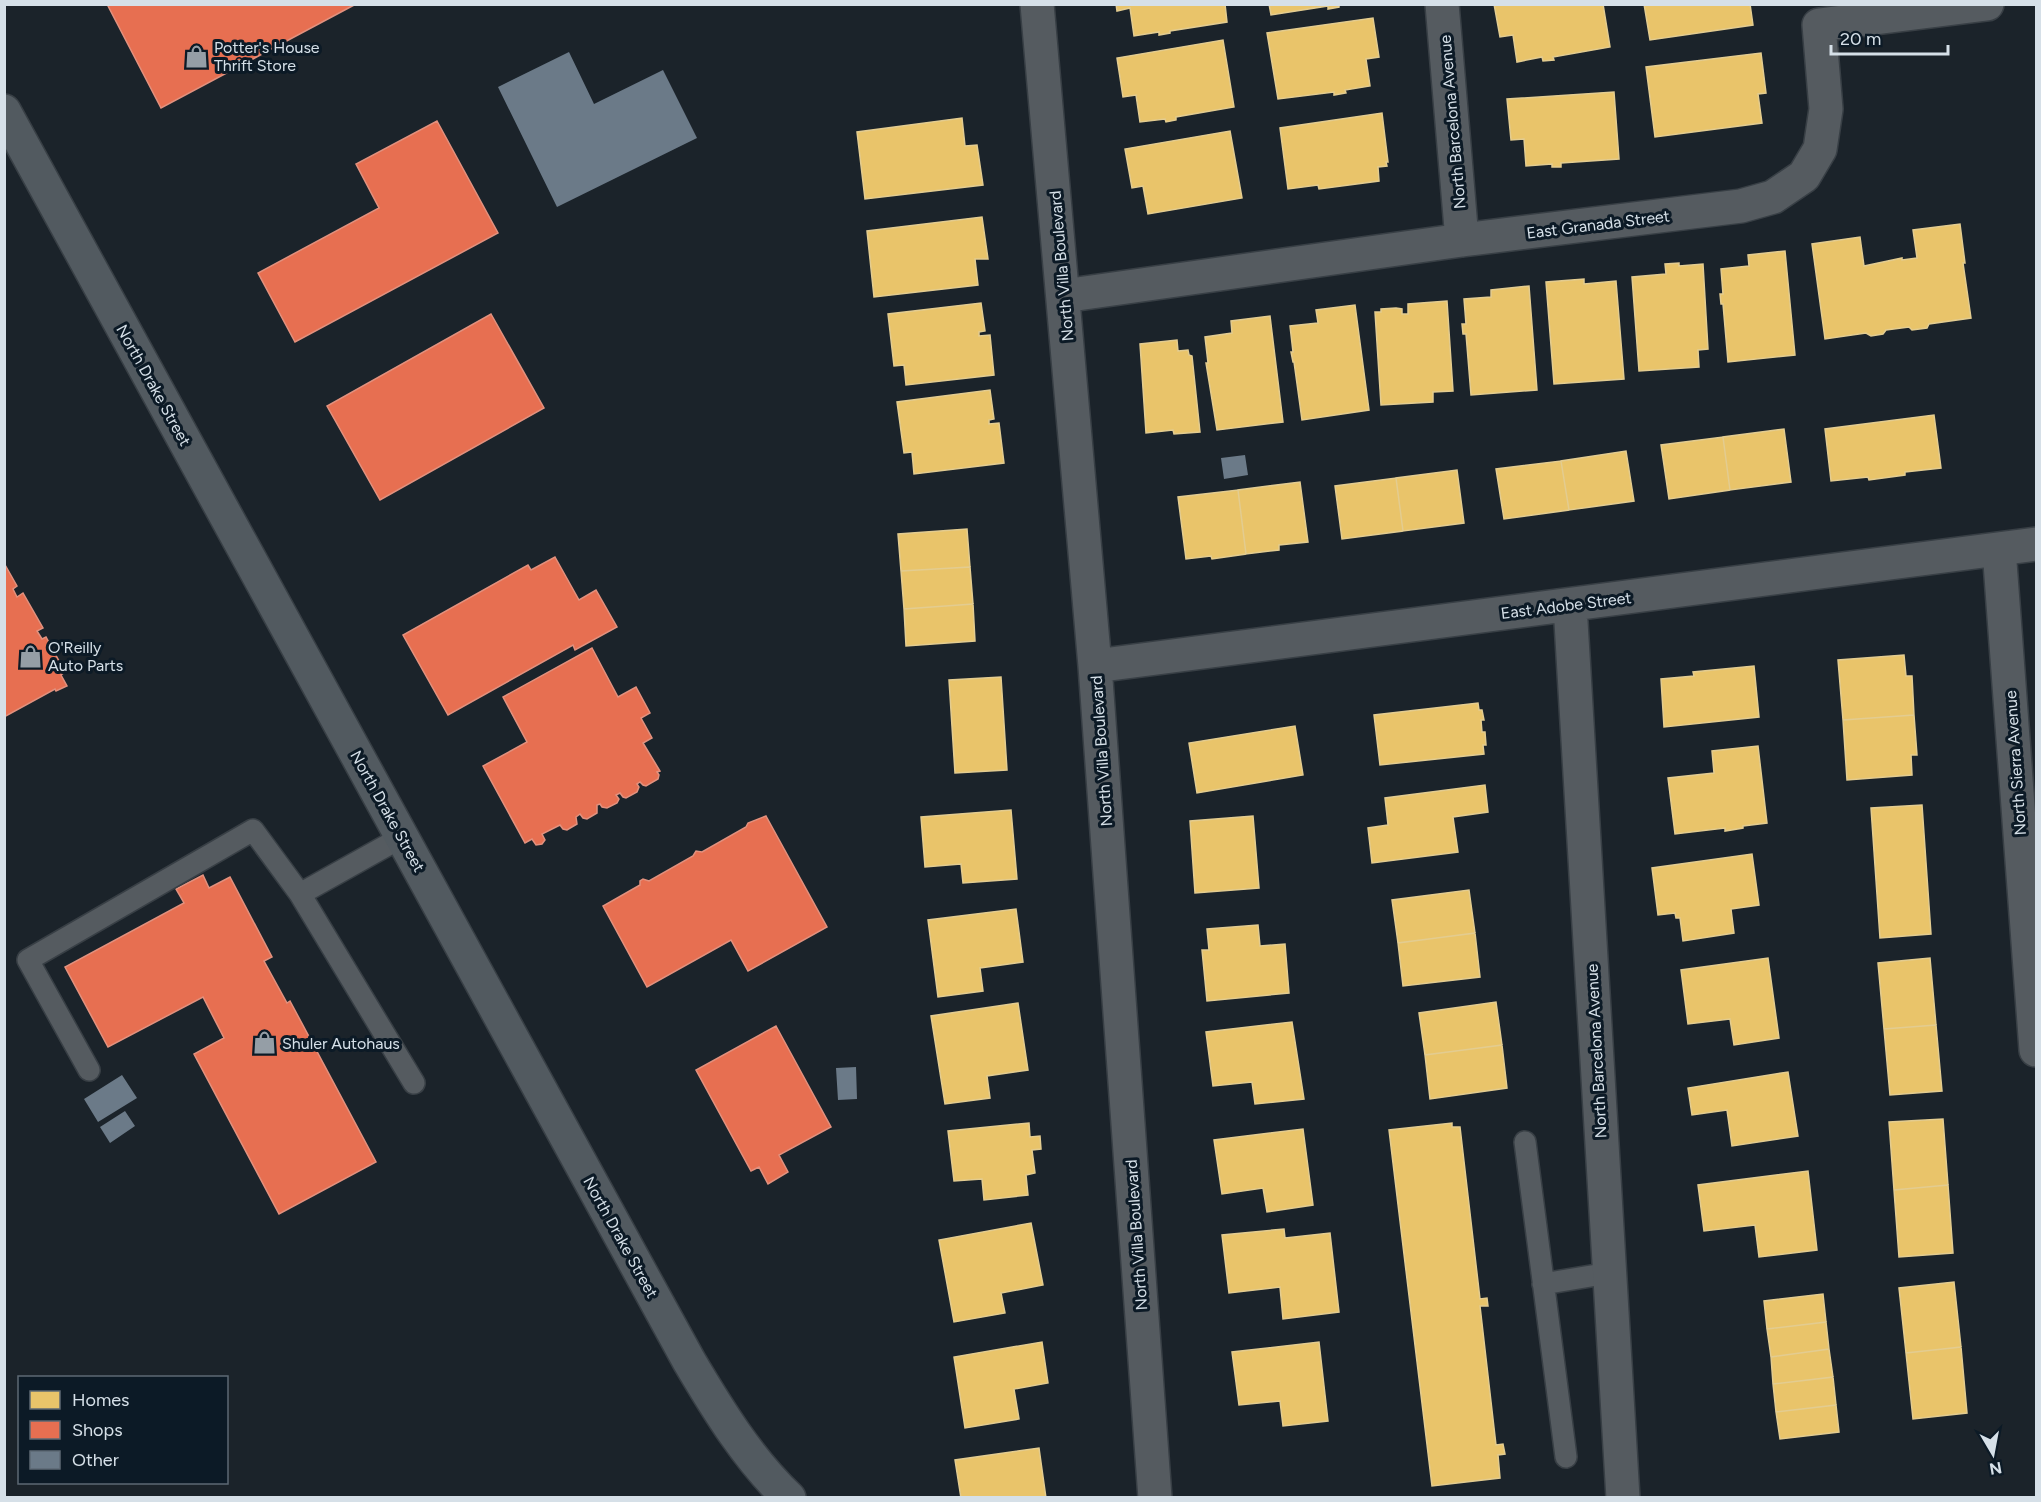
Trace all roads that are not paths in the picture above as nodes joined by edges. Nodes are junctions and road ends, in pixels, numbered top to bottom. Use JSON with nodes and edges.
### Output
{"nodes":[{"id":1,"x":1037,"y":4,"type":"edge"},
{"id":2,"x":1442,"y":4,"type":"edge"},
{"id":3,"x":1987,"y":4,"type":"edge"},
{"id":4,"x":1818,"y":15,"type":"edge"},
{"id":5,"x":4,"y":111,"type":"edge"},
{"id":6,"x":1462,"y":240,"type":"junction"},
{"id":7,"x":1064,"y":296,"type":"junction"},
{"id":8,"x":2037,"y":544,"type":"edge"},
{"id":9,"x":1999,"y":549,"type":"junction"},
{"id":10,"x":1570,"y":605,"type":"junction"},
{"id":11,"x":1095,"y":666,"type":"junction"},
{"id":12,"x":402,"y":837,"type":"junction"},
{"id":13,"x":300,"y":894,"type":"junction"},
{"id":14,"x":2037,"y":1050,"type":"edge"},
{"id":15,"x":89,"y":1070,"type":"dead end"},
{"id":16,"x":414,"y":1083,"type":"dead end"},
{"id":17,"x":1525,"y":1142,"type":"dead end"},
{"id":18,"x":1609,"y":1273,"type":"junction"},
{"id":19,"x":1543,"y":1284,"type":"junction"},
{"id":20,"x":1566,"y":1457,"type":"dead end"},
{"id":21,"x":789,"y":1497,"type":"edge"},
{"id":22,"x":1155,"y":1497,"type":"edge"},
{"id":23,"x":1623,"y":1497,"type":"edge"}],
"edges":[{"from":1,"to":7,"type":"street","name":"North Villa Boulevard"},
{"from":2,"to":6,"type":"street","name":"North Barcelona Avenue"},
{"from":3,"to":4,"type":"street","name":"East Granada Street"},
{"from":4,"to":6,"type":"street","name":"East Granada Street"},
{"from":5,"to":12,"type":"street","name":"North Drake Street"},
{"from":6,"to":7,"type":"street","name":"East Granada Street"},
{"from":7,"to":11,"type":"street","name":"North Villa Boulevard"},
{"from":8,"to":9,"type":"street","name":"East Adobe Street"},
{"from":9,"to":10,"type":"street","name":"East Adobe Street"},
{"from":9,"to":14,"type":"street","name":"North Sierra Avenue"},
{"from":10,"to":11,"type":"street","name":"East Adobe Street"},
{"from":10,"to":18,"type":"street","name":"North Barcelona Avenue"},
{"from":11,"to":22,"type":"street","name":"North Villa Boulevard"},
{"from":12,"to":13,"type":"lane"},
{"from":12,"to":21,"type":"street","name":"North Drake Street"},
{"from":13,"to":15,"type":"lane"},
{"from":13,"to":16,"type":"lane"},
{"from":17,"to":19,"type":"lane"},
{"from":18,"to":19,"type":"lane"},
{"from":18,"to":23,"type":"street","name":"North Barcelona Avenue"},
{"from":19,"to":20,"type":"lane"}]}
